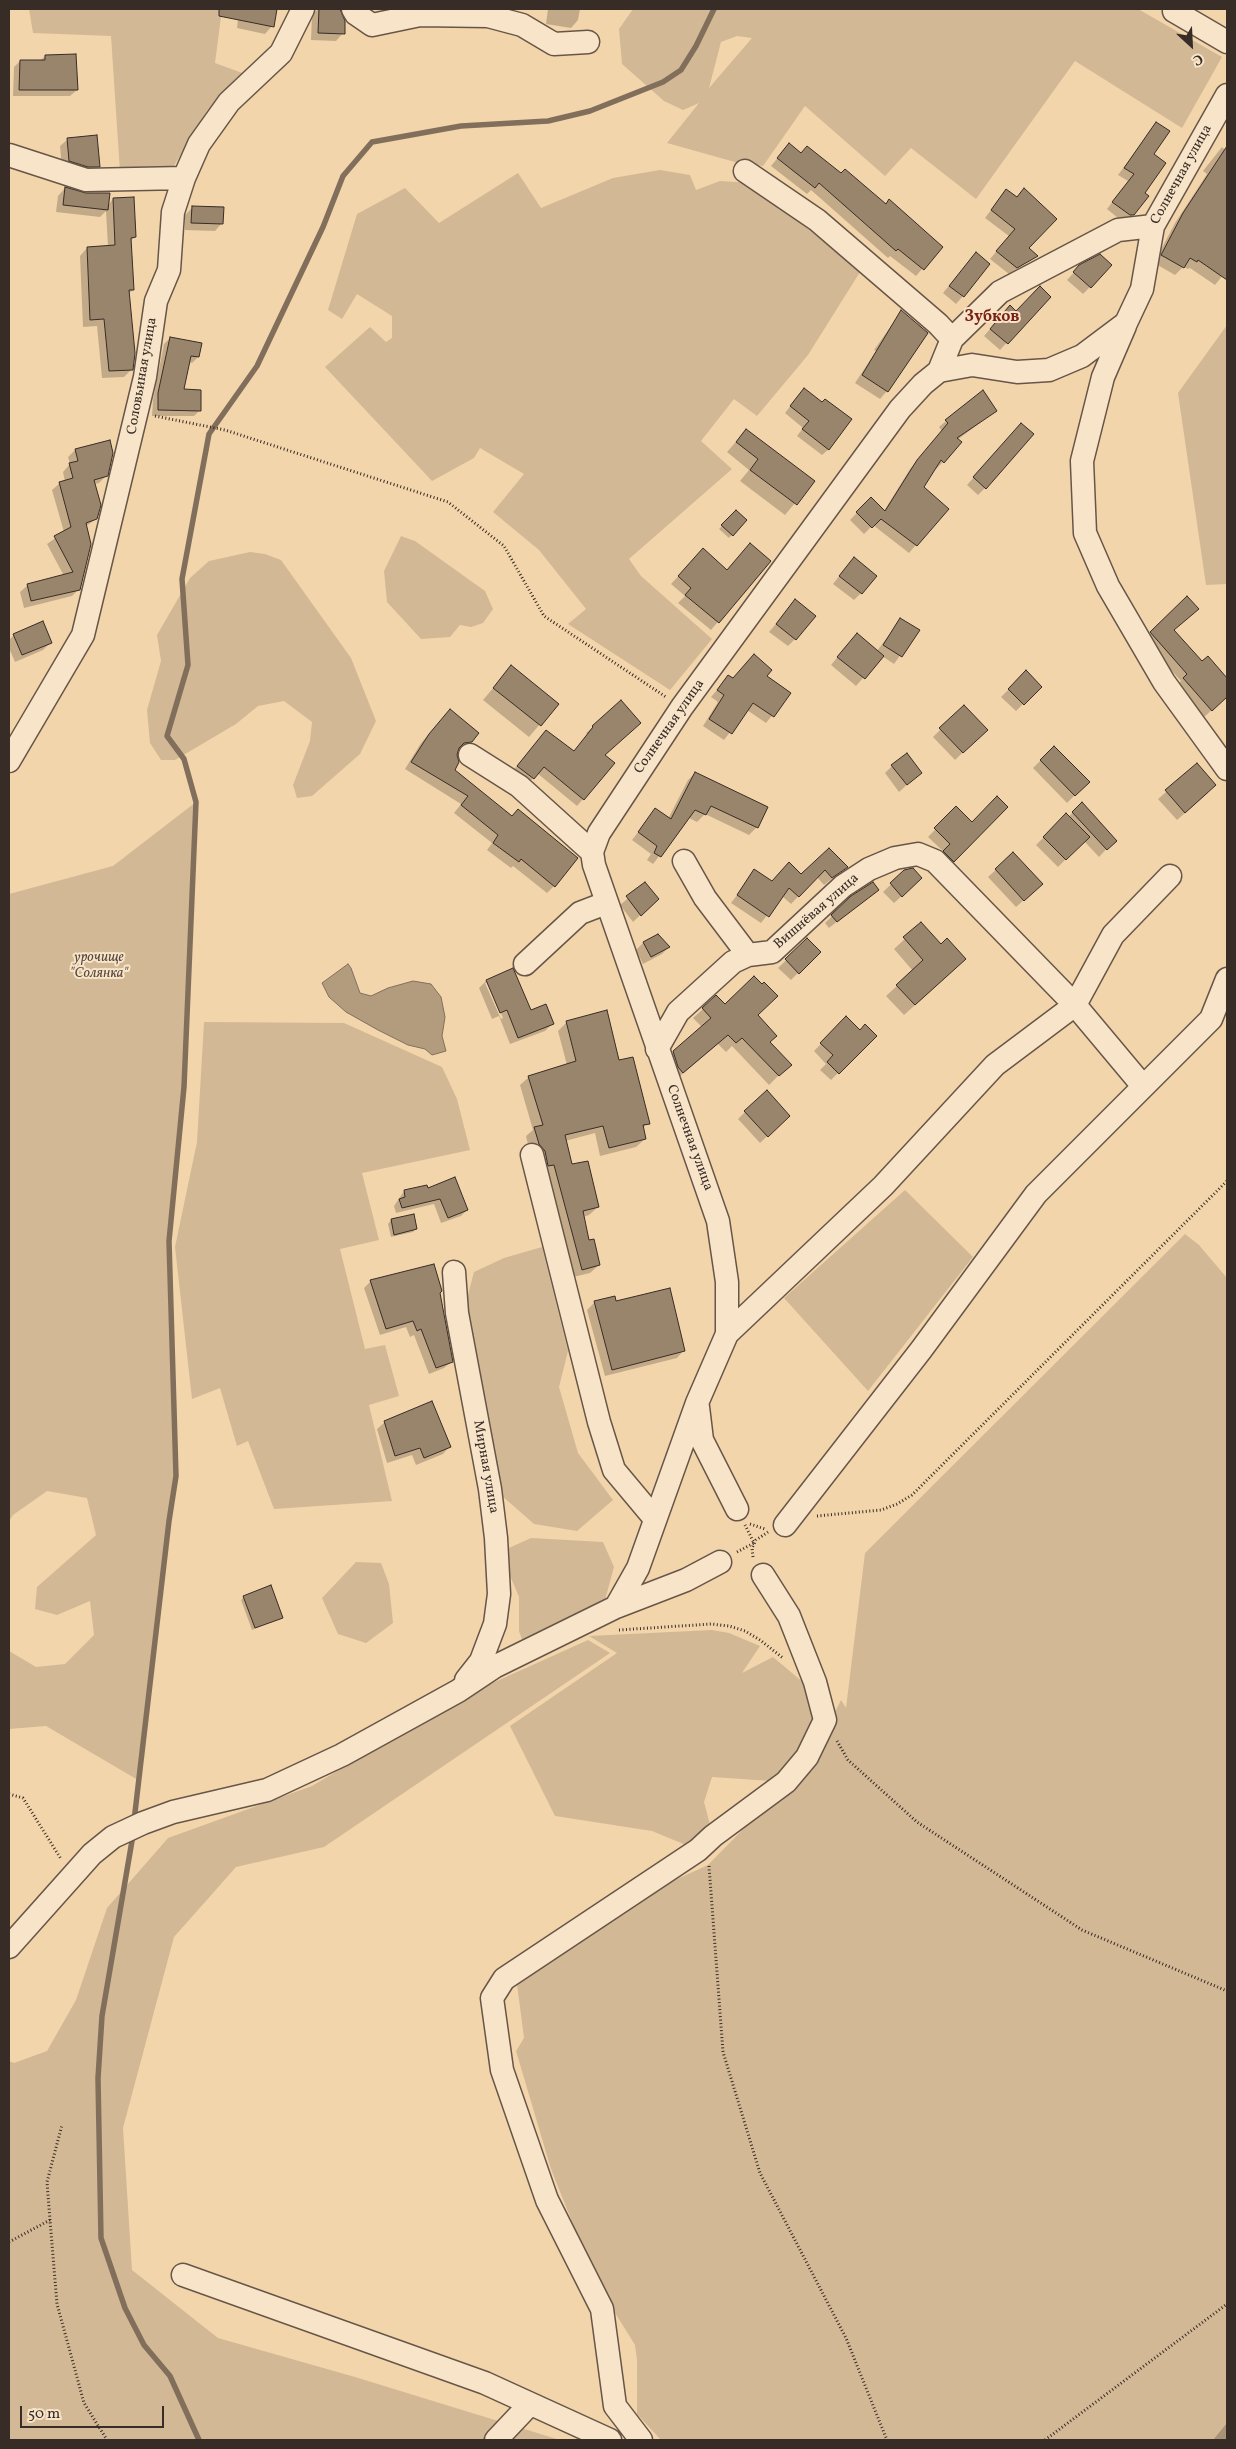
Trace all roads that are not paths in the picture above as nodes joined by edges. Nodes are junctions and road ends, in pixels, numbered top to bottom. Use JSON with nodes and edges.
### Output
{"nodes":[{"id":1,"x":303,"y":9,"type":"edge"},
{"id":2,"x":353,"y":9,"type":"edge"},
{"id":3,"x":1174,"y":11,"type":"dead end"},
{"id":4,"x":588,"y":42,"type":"dead end"},
{"id":5,"x":1227,"y":42,"type":"edge"},
{"id":6,"x":1227,"y":95,"type":"edge"},
{"id":7,"x":9,"y":155,"type":"edge"},
{"id":8,"x":745,"y":171,"type":"dead end"},
{"id":9,"x":184,"y":178,"type":"junction"},
{"id":10,"x":1153,"y":226,"type":"junction"},
{"id":11,"x":1126,"y":323,"type":"junction"},
{"id":12,"x":952,"y":339,"type":"junction"},
{"id":13,"x":939,"y":371,"type":"junction"},
{"id":14,"x":470,"y":755,"type":"dead end"},
{"id":15,"x":9,"y":762,"type":"edge"},
{"id":16,"x":1227,"y":769,"type":"edge"},
{"id":17,"x":592,"y":852,"type":"junction"},
{"id":18,"x":684,"y":861,"type":"dead end"},
{"id":19,"x":1170,"y":876,"type":"dead end"},
{"id":20,"x":606,"y":902,"type":"junction"},
{"id":21,"x":748,"y":955,"type":"junction"},
{"id":22,"x":525,"y":964,"type":"dead end"},
{"id":23,"x":1227,"y":978,"type":"edge"},
{"id":24,"x":1075,"y":1005,"type":"junction"},
{"id":25,"x":657,"y":1049,"type":"junction"},
{"id":26,"x":1142,"y":1086,"type":"junction"},
{"id":27,"x":532,"y":1155,"type":"dead end"},
{"id":28,"x":454,"y":1272,"type":"dead end"},
{"id":29,"x":727,"y":1334,"type":"junction"},
{"id":30,"x":698,"y":1403,"type":"junction"},
{"id":31,"x":737,"y":1509,"type":"road end"},
{"id":32,"x":655,"y":1519,"type":"junction"},
{"id":33,"x":785,"y":1525,"type":"road end"},
{"id":34,"x":720,"y":1562,"type":"road end"},
{"id":35,"x":763,"y":1575,"type":"road end"},
{"id":36,"x":616,"y":1607,"type":"junction"},
{"id":37,"x":458,"y":1691,"type":"junction"},
{"id":38,"x":9,"y":1947,"type":"edge"},
{"id":39,"x":183,"y":2274,"type":"dead end"},
{"id":40,"x":530,"y":2404,"type":"junction"},
{"id":41,"x":496,"y":2440,"type":"edge"},
{"id":42,"x":610,"y":2440,"type":"edge"},
{"id":43,"x":641,"y":2440,"type":"edge"}],
"edges":[{"from":1,"to":9,"type":"street","name":"Соловьиная улица"},
{"from":2,"to":4,"type":"street"},
{"from":3,"to":5,"type":"street"},
{"from":6,"to":10,"type":"street","name":"Солнечная улица"},
{"from":7,"to":9,"type":"street"},
{"from":8,"to":12,"type":"street"},
{"from":9,"to":15,"type":"street","name":"Соловьиная улица"},
{"from":10,"to":11,"type":"street","name":"Солнечная улица"},
{"from":10,"to":12,"type":"street"},
{"from":11,"to":13,"type":"street","name":"Солнечная улица"},
{"from":11,"to":16,"type":"street"},
{"from":12,"to":13,"type":"street"},
{"from":13,"to":17,"type":"street","name":"Солнечная улица"},
{"from":14,"to":17,"type":"street"},
{"from":17,"to":20,"type":"street","name":"Солнечная улица"},
{"from":18,"to":21,"type":"street"},
{"from":19,"to":24,"type":"street"},
{"from":20,"to":22,"type":"street"},
{"from":20,"to":25,"type":"street","name":"Солнечная улица"},
{"from":21,"to":24,"type":"street","name":"Вишнёвая улица"},
{"from":21,"to":25,"type":"street","name":"Вишнёвая улица"},
{"from":23,"to":26,"type":"street"},
{"from":24,"to":26,"type":"street","name":"Вишнёвая улица"},
{"from":24,"to":29,"type":"street"},
{"from":25,"to":29,"type":"street","name":"Солнечная улица"},
{"from":26,"to":33,"type":"street"},
{"from":27,"to":32,"type":"street"},
{"from":28,"to":37,"type":"street","name":"Мирная улица"},
{"from":29,"to":30,"type":"street","name":"Солнечная улица"},
{"from":30,"to":31,"type":"street"},
{"from":30,"to":32,"type":"street","name":"Солнечная улица"},
{"from":32,"to":36,"type":"street","name":"Солнечная улица"},
{"from":34,"to":36,"type":"street"},
{"from":35,"to":43,"type":"street"},
{"from":36,"to":37,"type":"street"},
{"from":37,"to":38,"type":"street"},
{"from":39,"to":40,"type":"street"},
{"from":40,"to":41,"type":"street"},
{"from":40,"to":42,"type":"street"}]}
